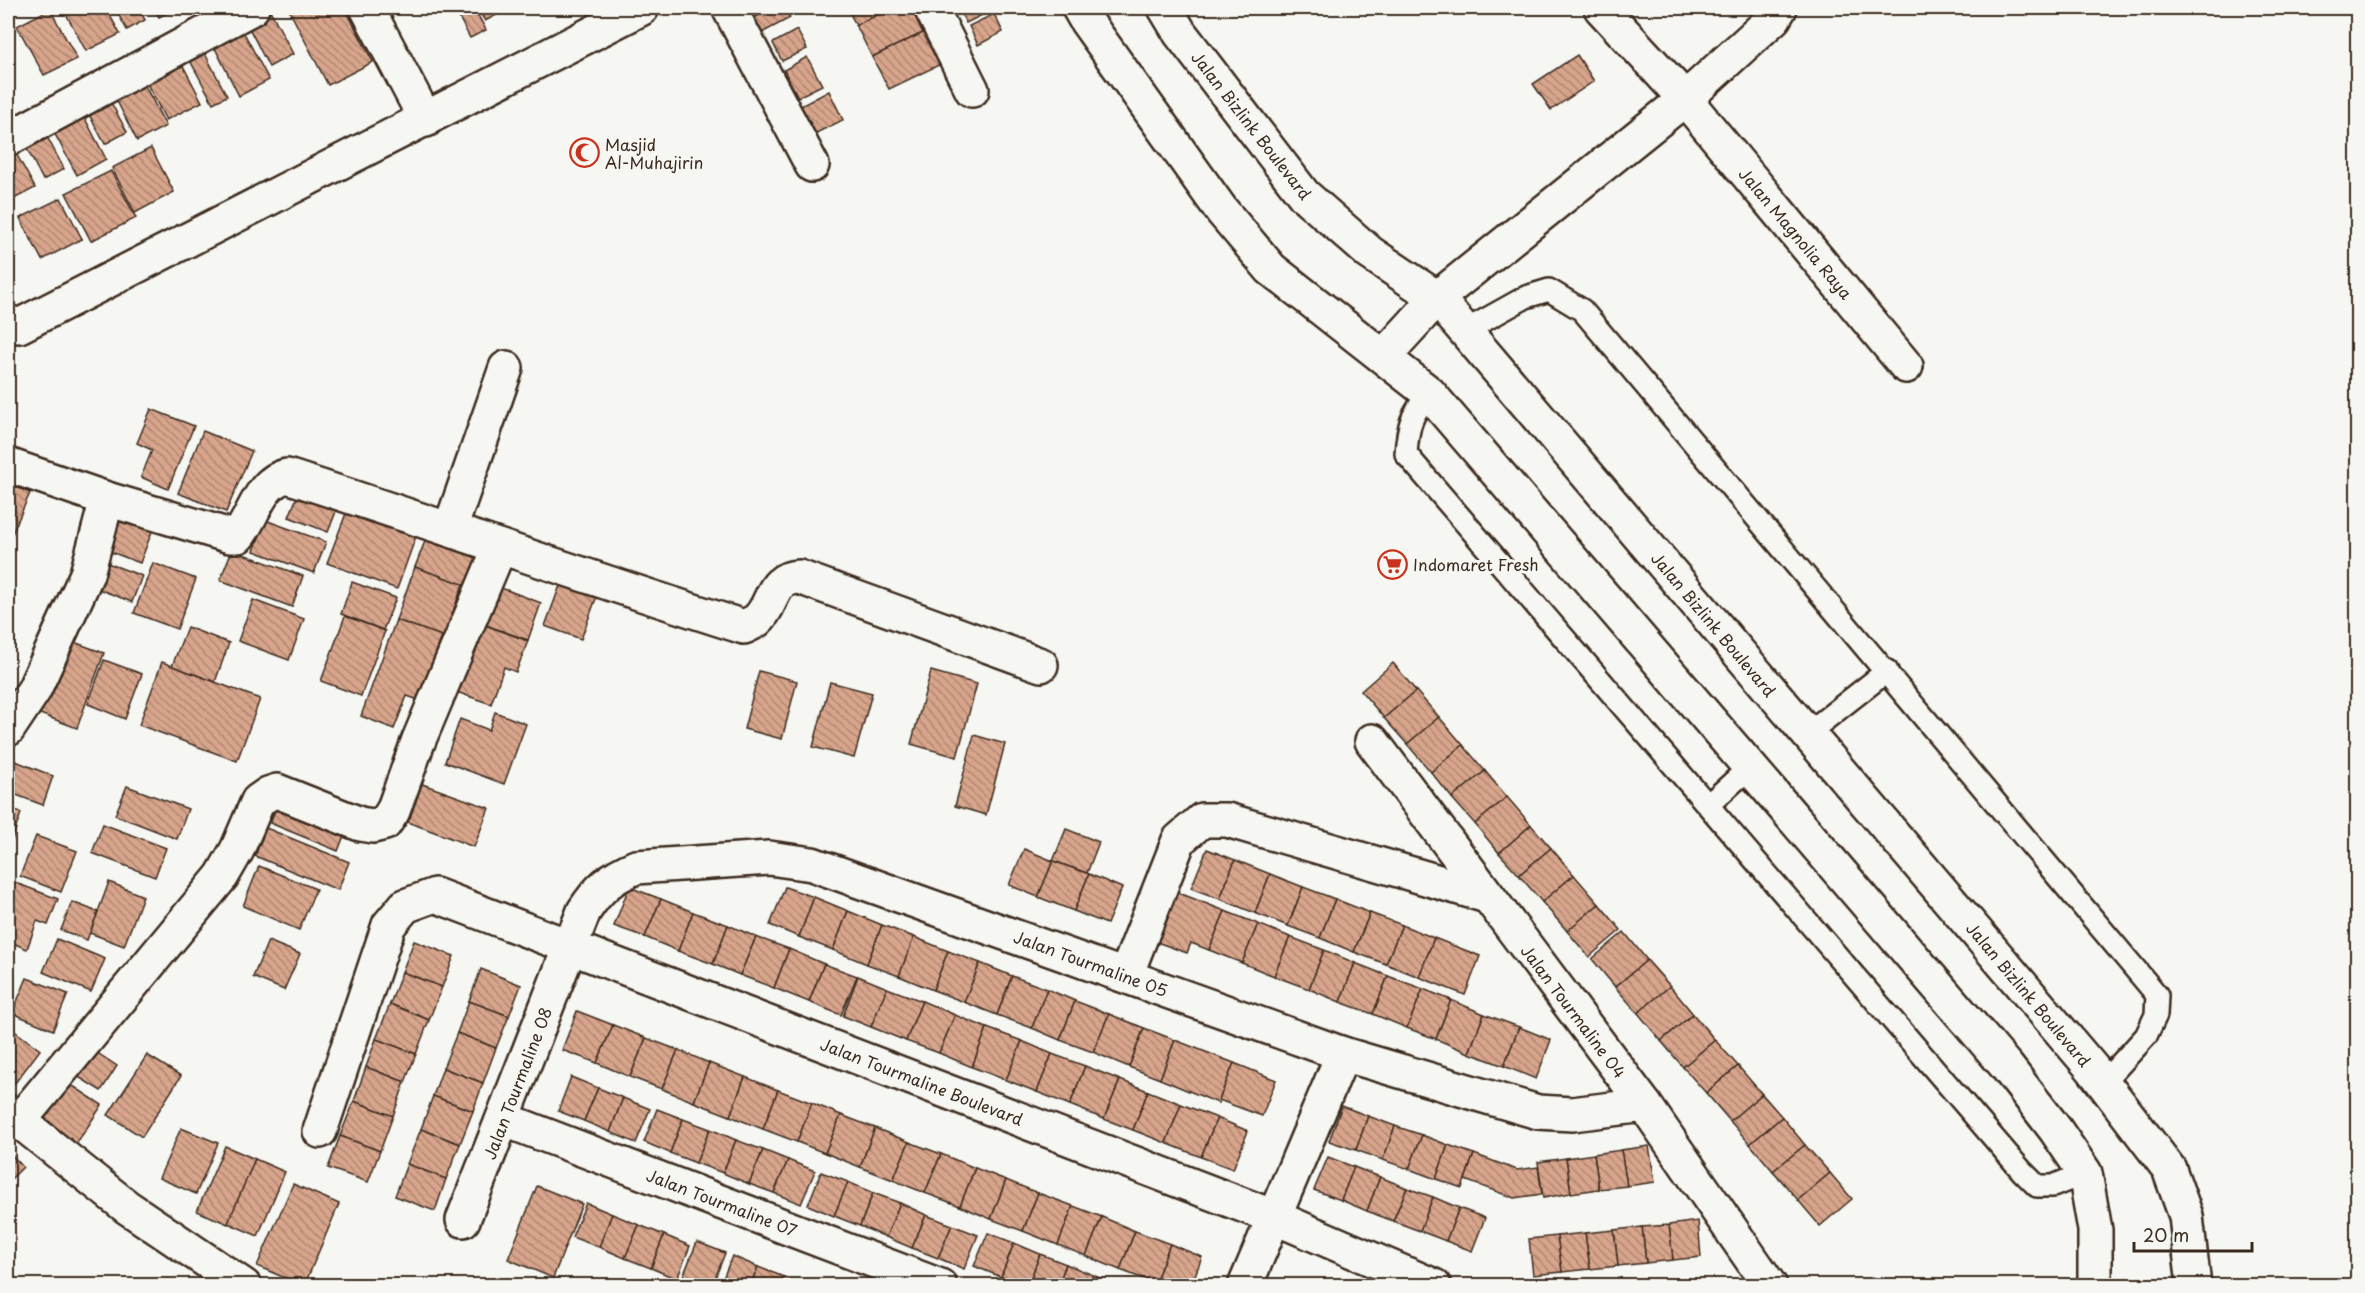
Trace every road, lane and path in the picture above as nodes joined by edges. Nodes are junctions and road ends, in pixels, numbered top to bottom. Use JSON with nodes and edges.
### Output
{"nodes":[{"id":1,"x":252,"y":8,"type":"edge"},
{"id":2,"x":367,"y":8,"type":"edge"},
{"id":3,"x":642,"y":8,"type":"edge"},
{"id":4,"x":729,"y":8,"type":"edge"},
{"id":5,"x":931,"y":8,"type":"edge"},
{"id":6,"x":1079,"y":8,"type":"edge"},
{"id":7,"x":1165,"y":8,"type":"edge"},
{"id":8,"x":1601,"y":8,"type":"edge"},
{"id":9,"x":1780,"y":8,"type":"edge"},
{"id":10,"x":972,"y":90,"type":"dead end"},
{"id":11,"x":1685,"y":99,"type":"junction"},
{"id":12,"x":426,"y":120,"type":"junction"},
{"id":13,"x":8,"y":139,"type":"edge"},
{"id":14,"x":812,"y":165,"type":"dead end"},
{"id":15,"x":1437,"y":298,"type":"junction"},
{"id":16,"x":8,"y":322,"type":"edge"},
{"id":17,"x":1465,"y":332,"type":"junction"},
{"id":18,"x":1384,"y":356,"type":"junction"},
{"id":19,"x":1906,"y":366,"type":"dead end"},
{"id":20,"x":506,"y":368,"type":"dead end"},
{"id":21,"x":1429,"y":393,"type":"junction"},
{"id":22,"x":8,"y":465,"type":"edge"},
{"id":23,"x":106,"y":499,"type":"junction"},
{"id":24,"x":450,"y":529,"type":"junction"},
{"id":25,"x":501,"y":547,"type":"junction"},
{"id":26,"x":1041,"y":664,"type":"dead end"},
{"id":27,"x":1887,"y":671,"type":"junction"},
{"id":28,"x":8,"y":729,"type":"edge"},
{"id":29,"x":1808,"y":733,"type":"junction"},
{"id":30,"x":1372,"y":741,"type":"dead end"},
{"id":31,"x":1750,"y":767,"type":"junction"},
{"id":32,"x":1708,"y":804,"type":"junction"},
{"id":33,"x":1488,"y":896,"type":"junction"},
{"id":34,"x":571,"y":946,"type":"junction"},
{"id":35,"x":1126,"y":975,"type":"junction"},
{"id":36,"x":1343,"y":1054,"type":"junction"},
{"id":37,"x":2103,"y":1083,"type":"junction"},
{"id":38,"x":1645,"y":1105,"type":"junction"},
{"id":39,"x":13,"y":1116,"type":"edge"},
{"id":40,"x":503,"y":1119,"type":"junction"},
{"id":41,"x":320,"y":1131,"type":"dead end"},
{"id":42,"x":2085,"y":1173,"type":"junction"},
{"id":43,"x":1274,"y":1217,"type":"junction"},
{"id":44,"x":463,"y":1220,"type":"dead end"},
{"id":45,"x":244,"y":1286,"type":"edge"},
{"id":46,"x":940,"y":1286,"type":"edge"},
{"id":47,"x":1245,"y":1286,"type":"edge"},
{"id":48,"x":1434,"y":1286,"type":"edge"},
{"id":49,"x":1770,"y":1286,"type":"edge"},
{"id":50,"x":2095,"y":1286,"type":"edge"},
{"id":51,"x":2194,"y":1286,"type":"edge"}],
"edges":[{"from":1,"to":13,"type":"street"},
{"from":2,"to":12,"type":"street"},
{"from":3,"to":12,"type":"street"},
{"from":4,"to":14,"type":"street"},
{"from":5,"to":10,"type":"street"},
{"from":6,"to":18,"type":"street"},
{"from":7,"to":15,"type":"street","name":"Jalan Bizlink Boulevard"},
{"from":8,"to":11,"type":"street","name":"Jalan Magnolia Raya"},
{"from":9,"to":11,"type":"street"},
{"from":11,"to":15,"type":"street"},
{"from":11,"to":19,"type":"street","name":"Jalan Magnolia Raya"},
{"from":12,"to":16,"type":"street"},
{"from":15,"to":17,"type":"street","name":"Jalan Bizlink Boulevard"},
{"from":15,"to":18,"type":"street"},
{"from":17,"to":27,"type":"lane"},
{"from":17,"to":29,"type":"street","name":"Jalan Bizlink Boulevard"},
{"from":18,"to":21,"type":"street"},
{"from":20,"to":24,"type":"street"},
{"from":21,"to":31,"type":"street"},
{"from":21,"to":32,"type":"lane"},
{"from":22,"to":23,"type":"street"},
{"from":23,"to":24,"type":"street"},
{"from":23,"to":28,"type":"street"},
{"from":24,"to":25,"type":"street"},
{"from":25,"to":26,"type":"street"},
{"from":25,"to":39,"type":"street"},
{"from":27,"to":29,"type":"lane"},
{"from":27,"to":37,"type":"lane"},
{"from":29,"to":37,"type":"street","name":"Jalan Bizlink Boulevard"},
{"from":30,"to":33,"type":"street","name":"Jalan Tourmaline 04"},
{"from":31,"to":32,"type":"lane"},
{"from":31,"to":42,"type":"street"},
{"from":32,"to":42,"type":"lane"},
{"from":33,"to":35,"type":"street"},
{"from":33,"to":38,"type":"street","name":"Jalan Tourmaline 04"},
{"from":34,"to":35,"type":"street","name":"Jalan Tourmaline 05"},
{"from":34,"to":40,"type":"street","name":"Jalan Tourmaline 08"},
{"from":34,"to":41,"type":"street","name":"Jalan Tourmaline Boulevard"},
{"from":34,"to":43,"type":"street","name":"Jalan Tourmaline Boulevard"},
{"from":35,"to":36,"type":"street","name":"Jalan Tourmaline 05"},
{"from":36,"to":38,"type":"street","name":"Jalan Tourmaline 05"},
{"from":36,"to":43,"type":"street"},
{"from":37,"to":51,"type":"street","name":"Jalan Bizlink Boulevard"},
{"from":38,"to":49,"type":"street","name":"Jalan Tourmaline 04"},
{"from":39,"to":45,"type":"street"},
{"from":40,"to":44,"type":"street","name":"Jalan Tourmaline 08"},
{"from":40,"to":46,"type":"street","name":"Jalan Tourmaline 07"},
{"from":42,"to":50,"type":"street"},
{"from":43,"to":47,"type":"street"},
{"from":43,"to":48,"type":"street","name":"Jalan Tourmaline Boulevard"}]}
